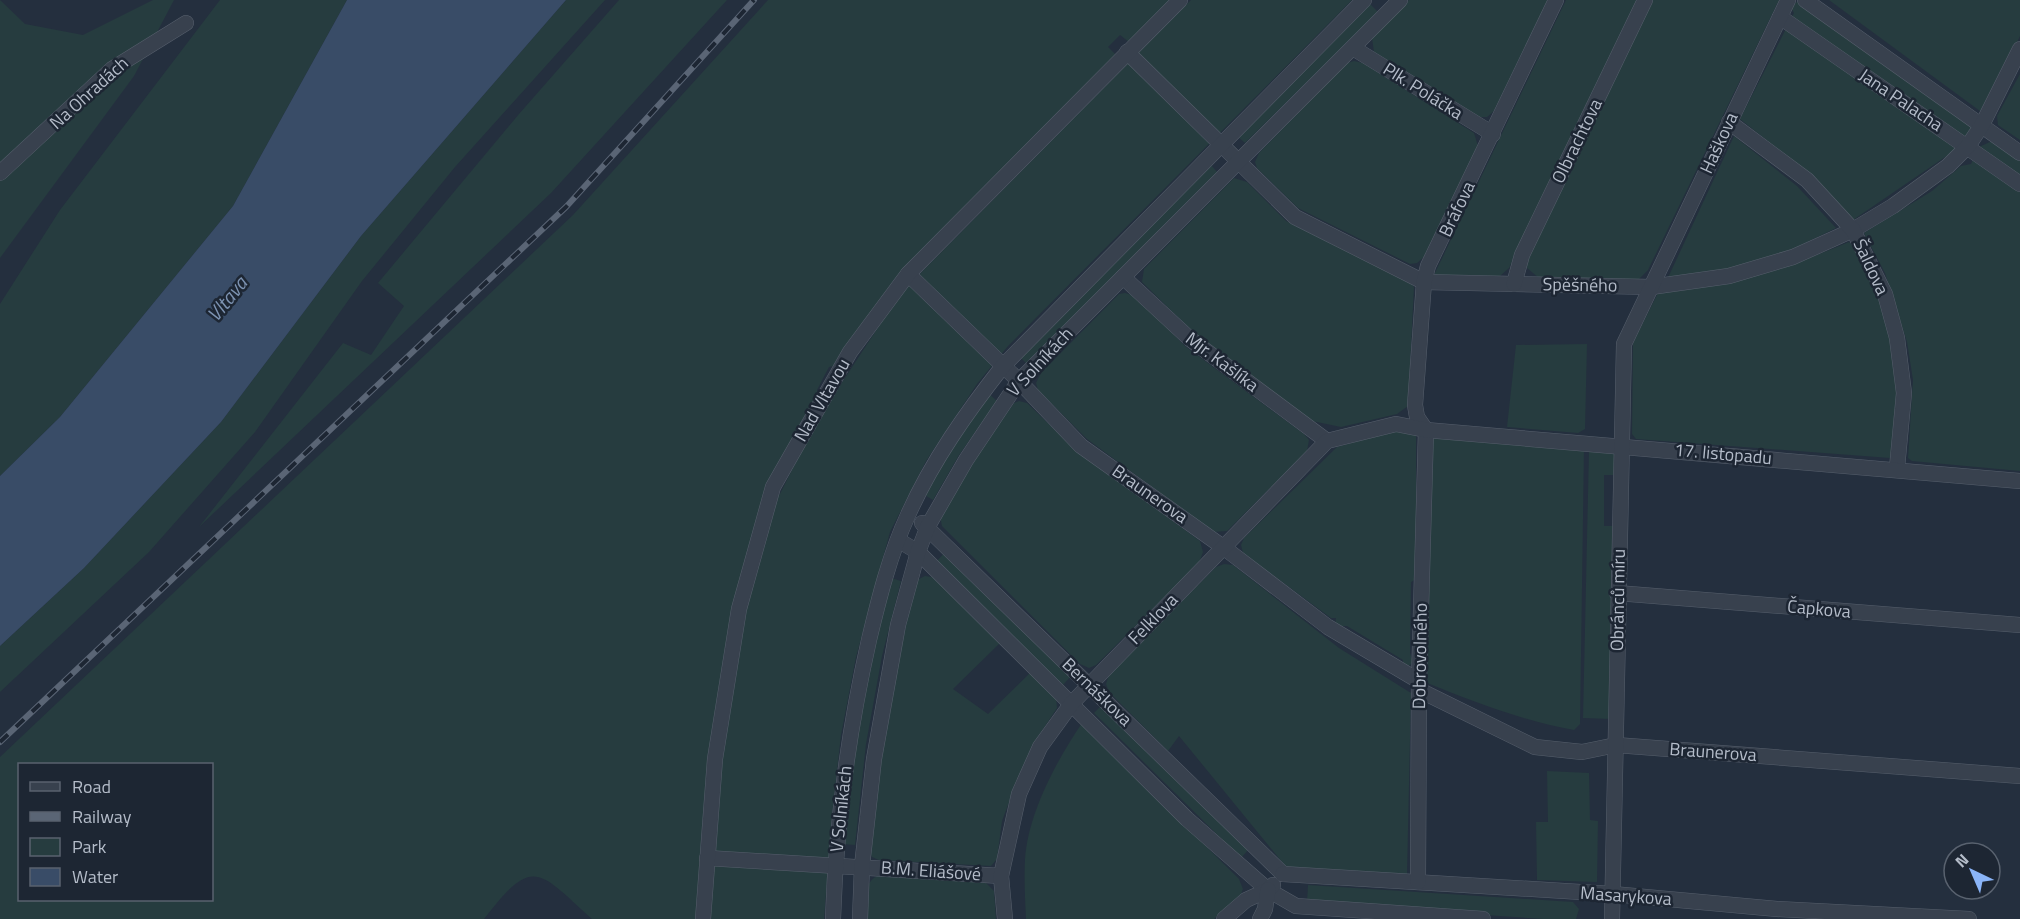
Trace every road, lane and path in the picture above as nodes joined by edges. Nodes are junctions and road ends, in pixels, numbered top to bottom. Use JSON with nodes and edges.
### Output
{"nodes":[{"id":1,"x":1180,"y":0,"type":"edge"},
{"id":2,"x":1364,"y":0,"type":"edge"},
{"id":3,"x":1400,"y":0,"type":"edge"},
{"id":4,"x":1556,"y":0,"type":"edge"},
{"id":5,"x":1645,"y":0,"type":"edge"},
{"id":6,"x":1788,"y":0,"type":"edge"},
{"id":7,"x":1805,"y":0,"type":"edge"},
{"id":8,"x":1780,"y":17,"type":"junction"},
{"id":9,"x":186,"y":23,"type":"dead end"},
{"id":10,"x":1353,"y":48,"type":"junction"},
{"id":11,"x":2020,"y":49,"type":"edge"},
{"id":12,"x":1127,"y":52,"type":"junction"},
{"id":13,"x":1729,"y":122,"type":"junction"},
{"id":14,"x":1982,"y":125,"type":"junction"},
{"id":15,"x":1493,"y":134,"type":"junction"},
{"id":16,"x":1222,"y":145,"type":"junction"},
{"id":17,"x":1968,"y":146,"type":"junction"},
{"id":18,"x":2020,"y":153,"type":"edge"},
{"id":19,"x":1240,"y":163,"type":"junction"},
{"id":20,"x":0,"y":173,"type":"edge"},
{"id":21,"x":2020,"y":184,"type":"edge"},
{"id":22,"x":1853,"y":230,"type":"junction"},
{"id":23,"x":908,"y":274,"type":"junction"},
{"id":24,"x":1123,"y":277,"type":"junction"},
{"id":25,"x":1424,"y":282,"type":"junction"},
{"id":26,"x":1514,"y":284,"type":"junction"},
{"id":27,"x":1651,"y":287,"type":"junction"},
{"id":28,"x":1004,"y":366,"type":"junction"},
{"id":29,"x":1019,"y":381,"type":"junction"},
{"id":30,"x":1426,"y":430,"type":"junction"},
{"id":31,"x":1327,"y":441,"type":"junction"},
{"id":32,"x":1622,"y":446,"type":"junction"},
{"id":33,"x":1897,"y":468,"type":"junction"},
{"id":34,"x":2020,"y":481,"type":"edge"},
{"id":35,"x":908,"y":514,"type":"junction"},
{"id":36,"x":928,"y":526,"type":"junction"},
{"id":37,"x":898,"y":540,"type":"junction"},
{"id":38,"x":1223,"y":547,"type":"junction"},
{"id":39,"x":918,"y":552,"type":"junction"},
{"id":40,"x":1617,"y":594,"type":"junction"},
{"id":41,"x":2020,"y":625,"type":"edge"},
{"id":42,"x":1089,"y":684,"type":"junction"},
{"id":43,"x":1419,"y":685,"type":"junction"},
{"id":44,"x":1072,"y":703,"type":"junction"},
{"id":45,"x":1616,"y":745,"type":"junction"},
{"id":46,"x":2020,"y":776,"type":"edge"},
{"id":47,"x":707,"y":858,"type":"junction"},
{"id":48,"x":835,"y":866,"type":"junction"},
{"id":49,"x":862,"y":866,"type":"junction"},
{"id":50,"x":1283,"y":874,"type":"junction"},
{"id":51,"x":1001,"y":876,"type":"junction"},
{"id":52,"x":1418,"y":882,"type":"junction"},
{"id":53,"x":1268,"y":890,"type":"junction"},
{"id":54,"x":1613,"y":894,"type":"junction"},
{"id":55,"x":703,"y":919,"type":"edge"},
{"id":56,"x":833,"y":919,"type":"edge"},
{"id":57,"x":860,"y":919,"type":"edge"},
{"id":58,"x":1005,"y":919,"type":"edge"},
{"id":59,"x":1224,"y":919,"type":"edge"},
{"id":60,"x":1260,"y":919,"type":"edge"},
{"id":61,"x":1483,"y":919,"type":"edge"},
{"id":62,"x":1612,"y":919,"type":"edge"},
{"id":63,"x":1969,"y":919,"type":"edge"}],
"edges":[{"from":1,"to":12,"type":"street","name":"Nad Vltavou"},
{"from":2,"to":16,"type":"street","name":"V Solníkách"},
{"from":3,"to":10,"type":"street","name":"V Solníkách"},
{"from":4,"to":15,"type":"street","name":"Bráfova"},
{"from":5,"to":26,"type":"street","name":"Olbrachtova"},
{"from":6,"to":8,"type":"street","name":"Haškova"},
{"from":7,"to":14,"type":"street","name":"Jana Palacha"},
{"from":8,"to":13,"type":"street","name":"Haškova"},
{"from":8,"to":17,"type":"street","name":"Jana Palacha"},
{"from":9,"to":20,"type":"street","name":"Na Ohradách"},
{"from":10,"to":15,"type":"street","name":"Plk. Poláčka"},
{"from":10,"to":19,"type":"street","name":"V Solníkách"},
{"from":11,"to":14,"type":"street","name":"Spěšného"},
{"from":12,"to":16,"type":"street","name":"Spěšného"},
{"from":12,"to":23,"type":"street","name":"Nad Vltavou"},
{"from":13,"to":22,"type":"street","name":"Šaldova"},
{"from":13,"to":27,"type":"street","name":"Haškova"},
{"from":14,"to":17,"type":"street","name":"Spěšného"},
{"from":14,"to":18,"type":"street","name":"Jana Palacha"},
{"from":15,"to":25,"type":"street","name":"Bráfova"},
{"from":16,"to":19,"type":"street","name":"Spěšného"},
{"from":16,"to":28,"type":"street","name":"V Solníkách"},
{"from":17,"to":21,"type":"street","name":"Jana Palacha"},
{"from":17,"to":22,"type":"street","name":"Spěšného"},
{"from":19,"to":24,"type":"street","name":"V Solníkách"},
{"from":19,"to":25,"type":"street","name":"Spěšného"},
{"from":22,"to":27,"type":"street","name":"Spěšného"},
{"from":22,"to":33,"type":"street","name":"Šaldova"},
{"from":23,"to":28,"type":"street","name":"Braunerova"},
{"from":23,"to":47,"type":"street","name":"Nad Vltavou"},
{"from":24,"to":29,"type":"street","name":"V Solníkách"},
{"from":24,"to":31,"type":"street","name":"Mjr. Kašlíka"},
{"from":25,"to":26,"type":"street","name":"Spěšného"},
{"from":25,"to":30,"type":"street","name":"Bráfova"},
{"from":26,"to":27,"type":"street","name":"Spěšného"},
{"from":27,"to":32,"type":"street","name":"Obránců míru"},
{"from":28,"to":29,"type":"street","name":"Braunerova"},
{"from":28,"to":35,"type":"street","name":"V Solníkách"},
{"from":29,"to":36,"type":"street","name":"V Solníkách"},
{"from":29,"to":38,"type":"street","name":"Braunerova"},
{"from":30,"to":31,"type":"street"},
{"from":30,"to":32,"type":"street","name":"17. listopadu"},
{"from":30,"to":43,"type":"street","name":"Dobrovolného"},
{"from":31,"to":38,"type":"street","name":"Felklova"},
{"from":32,"to":33,"type":"street","name":"17. listopadu"},
{"from":32,"to":40,"type":"street","name":"Obránců míru"},
{"from":33,"to":34,"type":"street","name":"17. listopadu"},
{"from":35,"to":36,"type":"street","name":"Bernáškova"},
{"from":35,"to":37,"type":"street","name":"V Solníkách"},
{"from":36,"to":39,"type":"street","name":"V Solníkách"},
{"from":36,"to":42,"type":"street","name":"Bernáškova"},
{"from":37,"to":39,"type":"street","name":"Bernáškova"},
{"from":37,"to":48,"type":"street","name":"V Solníkách"},
{"from":38,"to":42,"type":"street","name":"Felklova"},
{"from":38,"to":43,"type":"street","name":"Braunerova"},
{"from":39,"to":44,"type":"street","name":"Bernáškova"},
{"from":39,"to":49,"type":"street","name":"V Solníkách"},
{"from":40,"to":41,"type":"street","name":"Čapkova"},
{"from":40,"to":45,"type":"street","name":"Obránců míru"},
{"from":42,"to":44,"type":"street","name":"Felklova"},
{"from":42,"to":50,"type":"street","name":"Bernáškova"},
{"from":43,"to":45,"type":"street","name":"Braunerova"},
{"from":43,"to":52,"type":"street","name":"Dobrovolného"},
{"from":44,"to":51,"type":"street","name":"Felklova"},
{"from":44,"to":53,"type":"street","name":"Bernáškova"},
{"from":45,"to":46,"type":"street","name":"Braunerova"},
{"from":45,"to":54,"type":"street","name":"Obránců míru"},
{"from":47,"to":48,"type":"street"},
{"from":47,"to":55,"type":"street","name":"Nad Vltavou"},
{"from":48,"to":49,"type":"street","name":"V Solníkách"},
{"from":48,"to":56,"type":"street","name":"V Solníkách"},
{"from":49,"to":51,"type":"street","name":"B.M. Eliášové"},
{"from":49,"to":57,"type":"street","name":"V Solníkách"},
{"from":50,"to":52,"type":"street","name":"Masarykova"},
{"from":50,"to":53,"type":"street"},
{"from":51,"to":58,"type":"street","name":"Felklova"},
{"from":52,"to":54,"type":"street","name":"Masarykova"},
{"from":53,"to":59,"type":"street"},
{"from":53,"to":60,"type":"street"},
{"from":53,"to":61,"type":"street"},
{"from":54,"to":62,"type":"street","name":"Obránců míru"},
{"from":54,"to":63,"type":"street","name":"Masarykova"}]}
